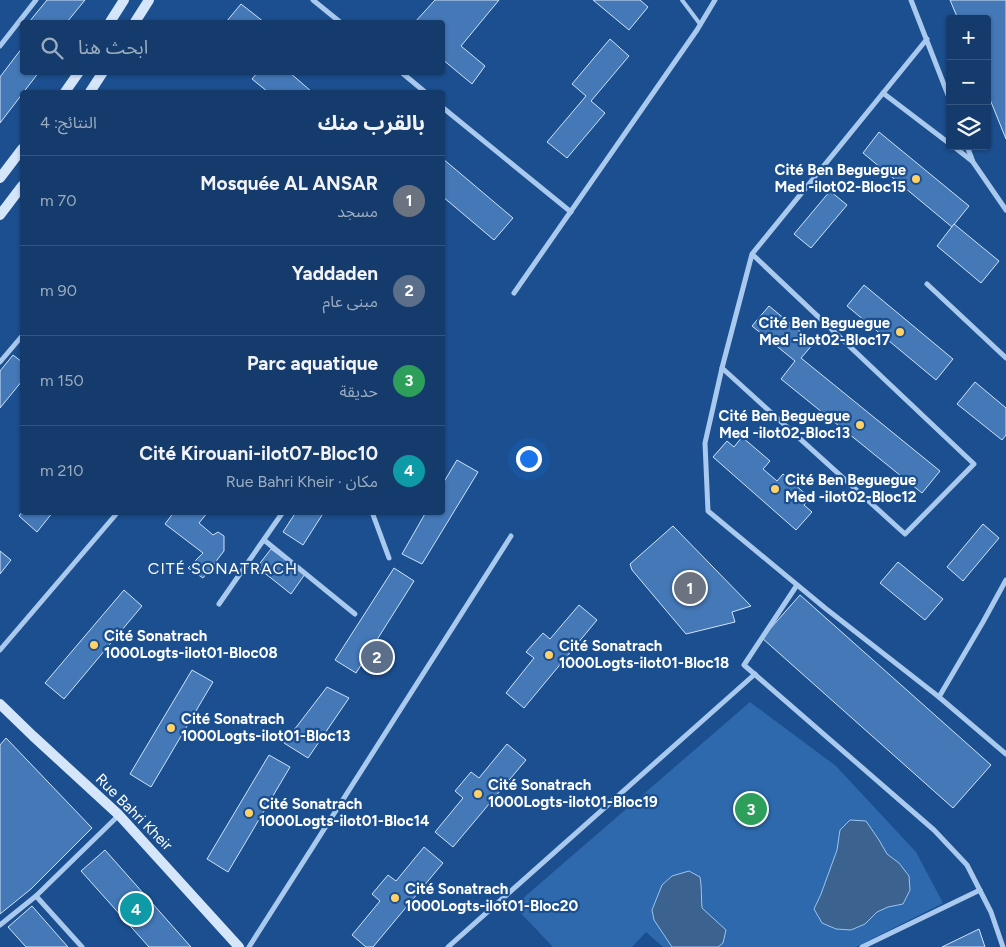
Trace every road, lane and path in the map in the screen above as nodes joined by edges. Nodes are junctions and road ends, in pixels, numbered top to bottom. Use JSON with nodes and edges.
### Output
{"nodes":[{"id":1,"x":36,"y":0,"type":"edge"},
{"id":2,"x":124,"y":0,"type":"edge"},
{"id":3,"x":149,"y":0,"type":"edge"},
{"id":4,"x":313,"y":0,"type":"edge"},
{"id":5,"x":682,"y":0,"type":"edge"},
{"id":6,"x":715,"y":0,"type":"edge"},
{"id":7,"x":911,"y":0,"type":"edge"},
{"id":8,"x":20,"y":20,"type":"edge"},
{"id":9,"x":20,"y":20,"type":"edge"},
{"id":10,"x":111,"y":20,"type":"edge"},
{"id":11,"x":136,"y":20,"type":"edge"},
{"id":12,"x":338,"y":20,"type":"edge"},
{"id":13,"x":700,"y":24,"type":"junction"},
{"id":14,"x":927,"y":40,"type":"junction"},
{"id":15,"x":0,"y":46,"type":"edge"},
{"id":16,"x":77,"y":75,"type":"edge"},
{"id":17,"x":101,"y":75,"type":"edge"},
{"id":18,"x":405,"y":75,"type":"edge"},
{"id":19,"x":66,"y":90,"type":"edge"},
{"id":20,"x":91,"y":90,"type":"edge"},
{"id":21,"x":423,"y":90,"type":"edge"},
{"id":22,"x":946,"y":90,"type":"edge"},
{"id":23,"x":883,"y":93,"type":"junction"},
{"id":24,"x":445,"y":109,"type":"edge"},
{"id":25,"x":946,"y":141,"type":"edge"},
{"id":26,"x":957,"y":150,"type":"edge"},
{"id":27,"x":968,"y":150,"type":"edge"},
{"id":28,"x":20,"y":152,"type":"edge"},
{"id":29,"x":973,"y":162,"type":"junction"},
{"id":30,"x":0,"y":178,"type":"edge"},
{"id":31,"x":20,"y":189,"type":"edge"},
{"id":32,"x":1006,"y":210,"type":"edge"},
{"id":33,"x":571,"y":212,"type":"junction"},
{"id":34,"x":0,"y":214,"type":"edge"},
{"id":35,"x":752,"y":254,"type":"junction"},
{"id":36,"x":927,"y":284,"type":"dead end"},
{"id":37,"x":514,"y":293,"type":"dead end"},
{"id":38,"x":20,"y":338,"type":"edge"},
{"id":39,"x":1006,"y":358,"type":"edge"},
{"id":40,"x":0,"y":362,"type":"edge"},
{"id":41,"x":722,"y":368,"type":"junction"},
{"id":42,"x":115,"y":515,"type":"edge"},
{"id":43,"x":281,"y":515,"type":"edge"},
{"id":44,"x":373,"y":515,"type":"edge"},
{"id":45,"x":511,"y":536,"type":"dead end"},
{"id":46,"x":264,"y":540,"type":"junction"},
{"id":47,"x":389,"y":558,"type":"dead end"},
{"id":48,"x":1006,"y":580,"type":"edge"},
{"id":49,"x":797,"y":585,"type":"junction"},
{"id":50,"x":219,"y":604,"type":"dead end"},
{"id":51,"x":355,"y":614,"type":"dead end"},
{"id":52,"x":0,"y":650,"type":"edge"},
{"id":53,"x":755,"y":674,"type":"junction"},
{"id":54,"x":939,"y":697,"type":"junction"},
{"id":55,"x":0,"y":704,"type":"edge"},
{"id":56,"x":1006,"y":754,"type":"edge"},
{"id":57,"x":120,"y":815,"type":"junction"},
{"id":58,"x":980,"y":890,"type":"junction"},
{"id":59,"x":36,"y":896,"type":"junction"},
{"id":60,"x":0,"y":924,"type":"edge"},
{"id":61,"x":82,"y":947,"type":"edge"},
{"id":62,"x":239,"y":947,"type":"edge"},
{"id":63,"x":249,"y":947,"type":"edge"},
{"id":64,"x":448,"y":947,"type":"edge"},
{"id":65,"x":862,"y":947,"type":"edge"},
{"id":66,"x":1003,"y":947,"type":"edge"}],
"edges":[{"from":1,"to":8,"type":"street"},
{"from":2,"to":10,"type":"street"},
{"from":3,"to":11,"type":"street"},
{"from":4,"to":12,"type":"street"},
{"from":5,"to":13,"type":"lane"},
{"from":6,"to":13,"type":"street"},
{"from":7,"to":14,"type":"street"},
{"from":9,"to":15,"type":"street"},
{"from":13,"to":33,"type":"street"},
{"from":14,"to":22,"type":"street"},
{"from":14,"to":23,"type":"street"},
{"from":16,"to":19,"type":"street"},
{"from":17,"to":20,"type":"street"},
{"from":18,"to":21,"type":"street"},
{"from":23,"to":25,"type":"street"},
{"from":23,"to":35,"type":"street"},
{"from":24,"to":33,"type":"street"},
{"from":26,"to":29,"type":"street"},
{"from":27,"to":29,"type":"street"},
{"from":28,"to":30,"type":"street"},
{"from":29,"to":32,"type":"street"},
{"from":31,"to":34,"type":"street"},
{"from":33,"to":37,"type":"street"},
{"from":35,"to":41,"type":"street"},
{"from":35,"to":41,"type":"street"},
{"from":36,"to":39,"type":"street"},
{"from":38,"to":40,"type":"street"},
{"from":41,"to":49,"type":"street"},
{"from":42,"to":52,"type":"street"},
{"from":43,"to":46,"type":"street"},
{"from":44,"to":47,"type":"street"},
{"from":45,"to":63,"type":"street"},
{"from":46,"to":50,"type":"street"},
{"from":46,"to":51,"type":"street"},
{"from":48,"to":54,"type":"street"},
{"from":49,"to":53,"type":"street"},
{"from":49,"to":54,"type":"street"},
{"from":53,"to":58,"type":"street"},
{"from":53,"to":64,"type":"street"},
{"from":54,"to":56,"type":"street"},
{"from":55,"to":57,"type":"street","name":"Rue Bahri Kheir"},
{"from":57,"to":59,"type":"street"},
{"from":57,"to":62,"type":"street","name":"Rue Bahri Kheir"},
{"from":58,"to":65,"type":"street"},
{"from":58,"to":66,"type":"street"},
{"from":59,"to":60,"type":"street"},
{"from":59,"to":61,"type":"street"}]}
